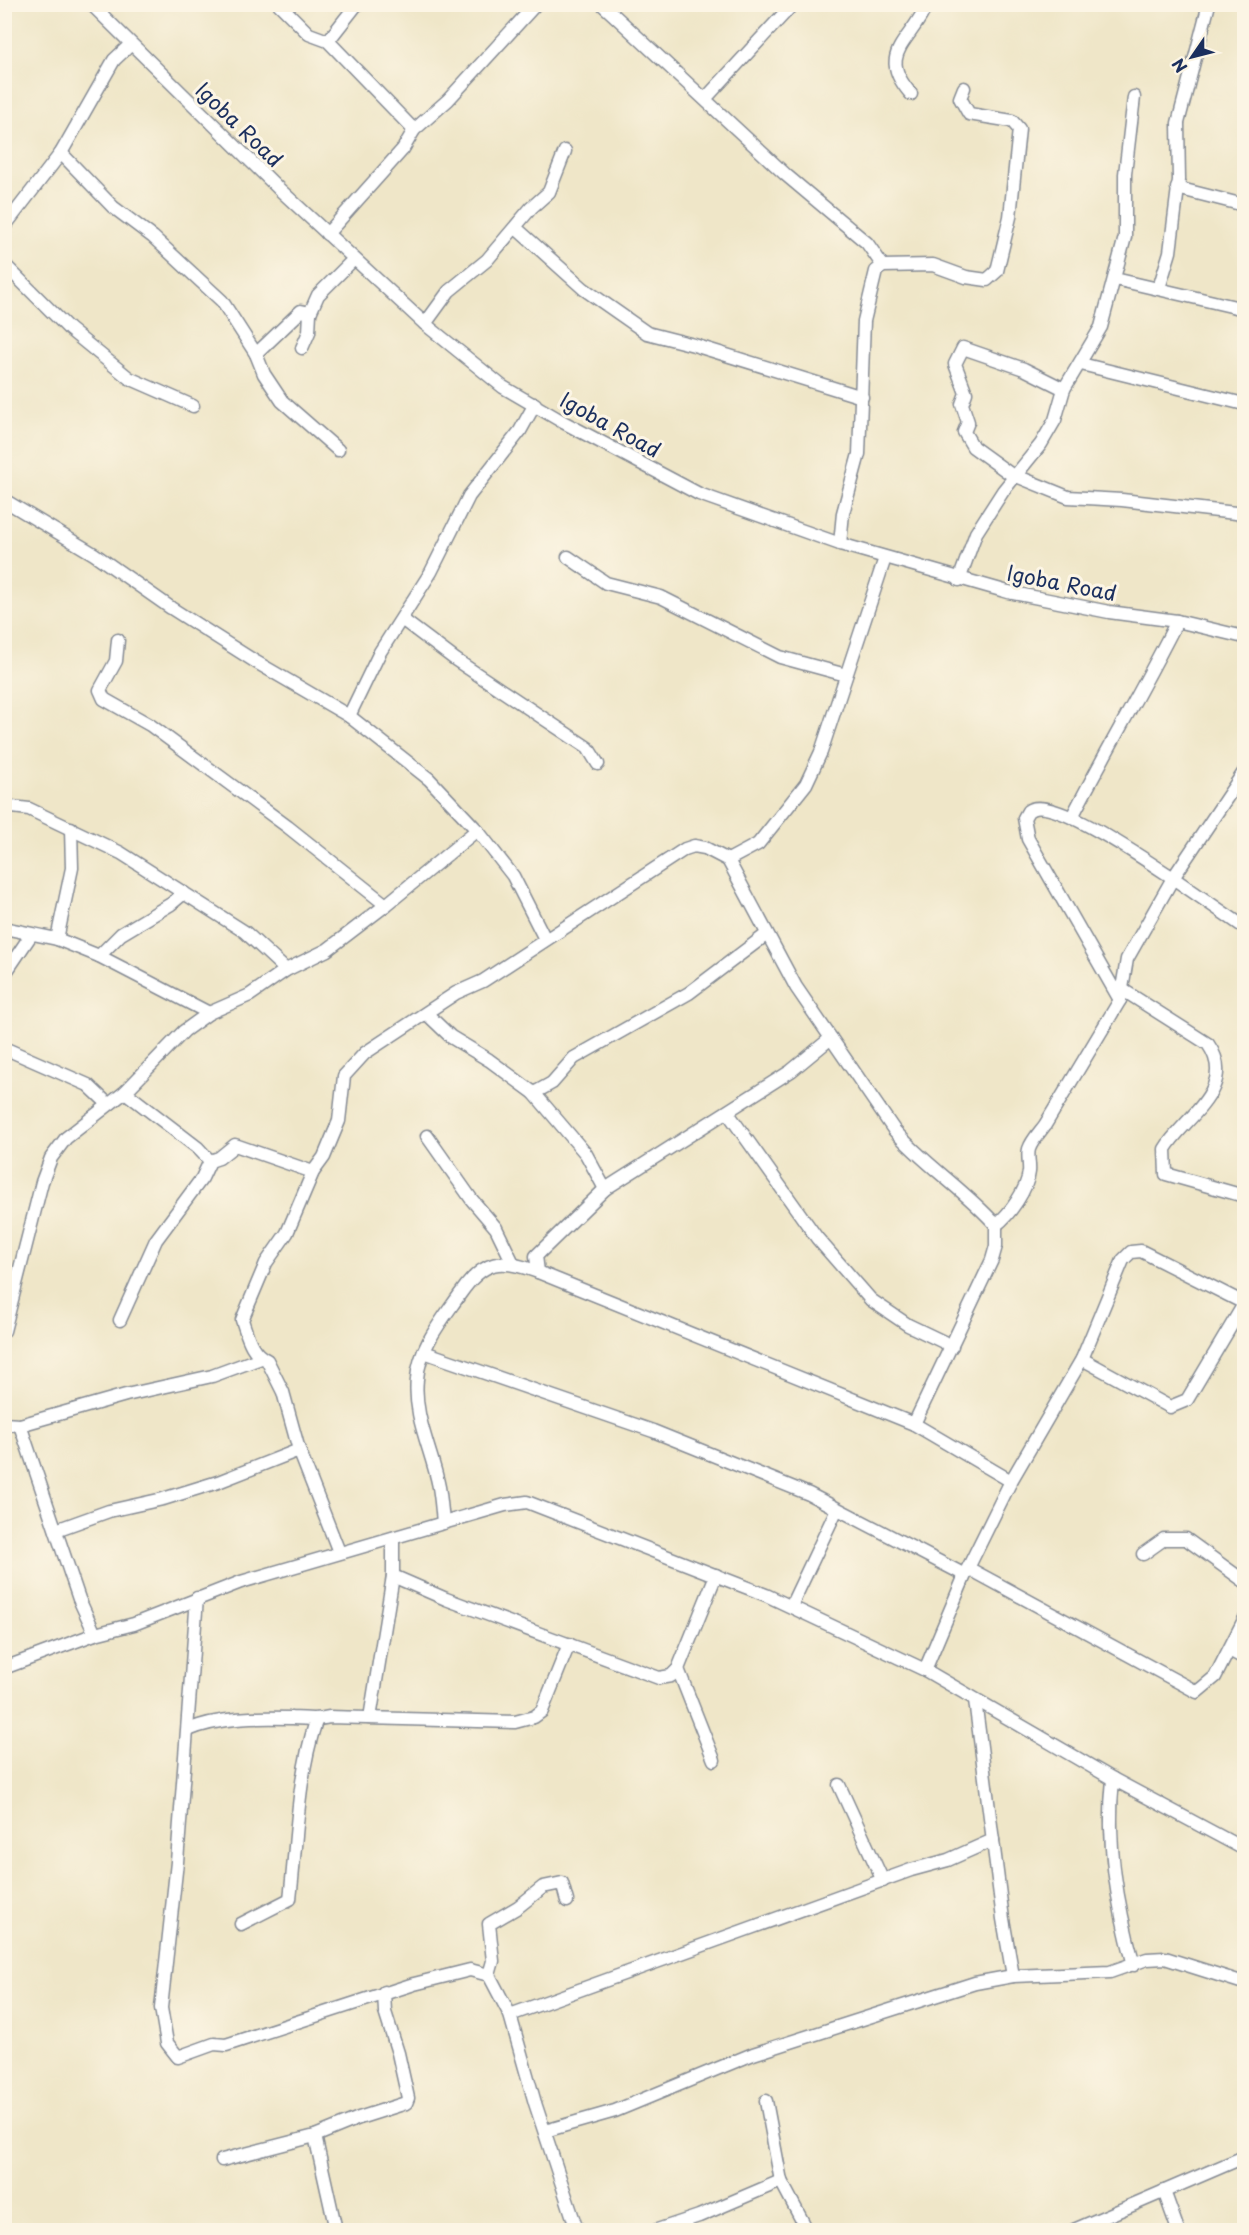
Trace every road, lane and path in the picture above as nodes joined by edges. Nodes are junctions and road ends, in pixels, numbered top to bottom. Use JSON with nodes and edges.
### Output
{"nodes":[{"id":1,"x":91,"y":4,"type":"edge"},
{"id":2,"x":279,"y":4,"type":"edge"},
{"id":3,"x":357,"y":4,"type":"edge"},
{"id":4,"x":536,"y":4,"type":"edge"},
{"id":5,"x":602,"y":4,"type":"edge"},
{"id":6,"x":794,"y":4,"type":"edge"},
{"id":7,"x":927,"y":4,"type":"edge"},
{"id":8,"x":1209,"y":4,"type":"edge"},
{"id":9,"x":328,"y":41,"type":"junction"},
{"id":10,"x":130,"y":45,"type":"junction"},
{"id":11,"x":964,"y":88,"type":"dead end"},
{"id":12,"x":911,"y":94,"type":"dead end"},
{"id":13,"x":706,"y":98,"type":"junction"},
{"id":14,"x":1134,"y":98,"type":"dead end"},
{"id":15,"x":414,"y":130,"type":"junction"},
{"id":16,"x":566,"y":151,"type":"dead end"},
{"id":17,"x":61,"y":153,"type":"junction"},
{"id":18,"x":1177,"y":188,"type":"junction"},
{"id":19,"x":1245,"y":206,"type":"edge"},
{"id":20,"x":4,"y":226,"type":"edge"},
{"id":21,"x":516,"y":228,"type":"junction"},
{"id":22,"x":327,"y":234,"type":"junction"},
{"id":23,"x":354,"y":259,"type":"junction"},
{"id":24,"x":4,"y":264,"type":"edge"},
{"id":25,"x":883,"y":266,"type":"junction"},
{"id":26,"x":1115,"y":279,"type":"junction"},
{"id":27,"x":1159,"y":288,"type":"junction"},
{"id":28,"x":1245,"y":309,"type":"edge"},
{"id":29,"x":310,"y":313,"type":"junction"},
{"id":30,"x":424,"y":324,"type":"junction"},
{"id":31,"x":302,"y":348,"type":"dead end"},
{"id":32,"x":256,"y":354,"type":"junction"},
{"id":33,"x":1081,"y":364,"type":"junction"},
{"id":34,"x":1064,"y":388,"type":"junction"},
{"id":35,"x":862,"y":397,"type":"junction"},
{"id":36,"x":535,"y":404,"type":"junction"},
{"id":37,"x":1245,"y":404,"type":"edge"},
{"id":38,"x":193,"y":406,"type":"dead end"},
{"id":39,"x":338,"y":450,"type":"dead end"},
{"id":40,"x":1016,"y":476,"type":"junction"},
{"id":41,"x":4,"y":500,"type":"edge"},
{"id":42,"x":1245,"y":514,"type":"edge"},
{"id":43,"x":840,"y":544,"type":"junction"},
{"id":44,"x":568,"y":557,"type":"dead end"},
{"id":45,"x":885,"y":558,"type":"junction"},
{"id":46,"x":959,"y":580,"type":"junction"},
{"id":47,"x":403,"y":620,"type":"junction"},
{"id":48,"x":1177,"y":621,"type":"junction"},
{"id":49,"x":1245,"y":637,"type":"edge"},
{"id":50,"x":118,"y":640,"type":"dead end"},
{"id":51,"x":846,"y":675,"type":"junction"},
{"id":52,"x":349,"y":716,"type":"junction"},
{"id":53,"x":598,"y":764,"type":"dead end"},
{"id":54,"x":1242,"y":780,"type":"edge"},
{"id":55,"x":4,"y":806,"type":"edge"},
{"id":56,"x":1072,"y":817,"type":"junction"},
{"id":57,"x":71,"y":828,"type":"junction"},
{"id":58,"x":477,"y":830,"type":"junction"},
{"id":59,"x":728,"y":860,"type":"junction"},
{"id":60,"x":1173,"y":878,"type":"junction"},
{"id":61,"x":184,"y":893,"type":"junction"},
{"id":62,"x":387,"y":905,"type":"junction"},
{"id":63,"x":1245,"y":927,"type":"edge"},
{"id":64,"x":4,"y":928,"type":"edge"},
{"id":65,"x":767,"y":934,"type":"junction"},
{"id":66,"x":31,"y":935,"type":"junction"},
{"id":67,"x":57,"y":939,"type":"junction"},
{"id":68,"x":545,"y":939,"type":"junction"},
{"id":69,"x":99,"y":956,"type":"junction"},
{"id":70,"x":286,"y":970,"type":"junction"},
{"id":71,"x":4,"y":975,"type":"edge"},
{"id":72,"x":1121,"y":995,"type":"junction"},
{"id":73,"x":209,"y":1013,"type":"junction"},
{"id":74,"x":427,"y":1014,"type":"junction"},
{"id":75,"x":831,"y":1038,"type":"junction"},
{"id":76,"x":4,"y":1048,"type":"edge"},
{"id":77,"x":125,"y":1092,"type":"junction"},
{"id":78,"x":534,"y":1093,"type":"junction"},
{"id":79,"x":108,"y":1104,"type":"junction"},
{"id":80,"x":728,"y":1113,"type":"junction"},
{"id":81,"x":427,"y":1136,"type":"dead end"},
{"id":82,"x":210,"y":1161,"type":"junction"},
{"id":83,"x":313,"y":1172,"type":"junction"},
{"id":84,"x":605,"y":1189,"type":"junction"},
{"id":85,"x":1245,"y":1196,"type":"edge"},
{"id":86,"x":996,"y":1225,"type":"junction"},
{"id":87,"x":513,"y":1263,"type":"junction"},
{"id":88,"x":538,"y":1272,"type":"junction"},
{"id":89,"x":1245,"y":1304,"type":"edge"},
{"id":90,"x":120,"y":1320,"type":"dead end"},
{"id":91,"x":4,"y":1331,"type":"edge"},
{"id":92,"x":250,"y":1343,"type":"junction"},
{"id":93,"x":952,"y":1346,"type":"junction"},
{"id":94,"x":424,"y":1352,"type":"junction"},
{"id":95,"x":261,"y":1358,"type":"junction"},
{"id":96,"x":1082,"y":1359,"type":"junction"},
{"id":97,"x":243,"y":1365,"type":"junction"},
{"id":98,"x":4,"y":1424,"type":"edge"},
{"id":99,"x":914,"y":1424,"type":"junction"},
{"id":100,"x":20,"y":1425,"type":"junction"},
{"id":101,"x":299,"y":1450,"type":"junction"},
{"id":102,"x":1011,"y":1481,"type":"junction"},
{"id":103,"x":837,"y":1509,"type":"junction"},
{"id":104,"x":443,"y":1523,"type":"junction"},
{"id":105,"x":56,"y":1530,"type":"junction"},
{"id":106,"x":393,"y":1538,"type":"junction"},
{"id":107,"x":339,"y":1551,"type":"junction"},
{"id":108,"x":1143,"y":1554,"type":"dead end"},
{"id":109,"x":967,"y":1572,"type":"junction"},
{"id":110,"x":716,"y":1575,"type":"junction"},
{"id":111,"x":393,"y":1576,"type":"junction"},
{"id":112,"x":1245,"y":1581,"type":"edge"},
{"id":113,"x":198,"y":1598,"type":"junction"},
{"id":114,"x":791,"y":1606,"type":"junction"},
{"id":115,"x":1245,"y":1620,"type":"edge"},
{"id":116,"x":95,"y":1634,"type":"junction"},
{"id":117,"x":569,"y":1644,"type":"junction"},
{"id":118,"x":1231,"y":1651,"type":"junction"},
{"id":119,"x":1245,"y":1658,"type":"edge"},
{"id":120,"x":4,"y":1668,"type":"edge"},
{"id":121,"x":678,"y":1669,"type":"junction"},
{"id":122,"x":925,"y":1670,"type":"junction"},
{"id":123,"x":975,"y":1700,"type":"junction"},
{"id":124,"x":370,"y":1718,"type":"junction"},
{"id":125,"x":316,"y":1721,"type":"junction"},
{"id":126,"x":188,"y":1730,"type":"junction"},
{"id":127,"x":714,"y":1760,"type":"dead end"},
{"id":128,"x":1113,"y":1779,"type":"junction"},
{"id":129,"x":839,"y":1785,"type":"dead end"},
{"id":130,"x":993,"y":1840,"type":"junction"},
{"id":131,"x":1245,"y":1849,"type":"edge"},
{"id":132,"x":883,"y":1881,"type":"junction"},
{"id":133,"x":567,"y":1901,"type":"dead end"},
{"id":134,"x":241,"y":1924,"type":"dead end"},
{"id":135,"x":1134,"y":1965,"type":"junction"},
{"id":136,"x":489,"y":1975,"type":"junction"},
{"id":137,"x":1013,"y":1976,"type":"junction"},
{"id":138,"x":1245,"y":1983,"type":"edge"},
{"id":139,"x":384,"y":1992,"type":"junction"},
{"id":140,"x":510,"y":2015,"type":"junction"},
{"id":141,"x":766,"y":2101,"type":"dead end"},
{"id":142,"x":545,"y":2131,"type":"junction"},
{"id":143,"x":315,"y":2136,"type":"junction"},
{"id":144,"x":1245,"y":2157,"type":"edge"},
{"id":145,"x":222,"y":2160,"type":"dead end"},
{"id":146,"x":781,"y":2181,"type":"junction"},
{"id":147,"x":1164,"y":2191,"type":"junction"},
{"id":148,"x":336,"y":2230,"type":"edge"},
{"id":149,"x":577,"y":2230,"type":"edge"},
{"id":150,"x":657,"y":2230,"type":"edge"},
{"id":151,"x":807,"y":2230,"type":"edge"},
{"id":152,"x":1074,"y":2230,"type":"edge"},
{"id":153,"x":1178,"y":2230,"type":"edge"}],
"edges":[{"from":1,"to":10,"type":"street","name":"Igoba Road"},
{"from":2,"to":9,"type":"street"},
{"from":3,"to":9,"type":"street"},
{"from":4,"to":15,"type":"street"},
{"from":5,"to":13,"type":"street"},
{"from":6,"to":13,"type":"street"},
{"from":7,"to":12,"type":"street"},
{"from":8,"to":18,"type":"street"},
{"from":9,"to":15,"type":"street"},
{"from":10,"to":17,"type":"street"},
{"from":10,"to":22,"type":"street","name":"Igoba Road"},
{"from":11,"to":25,"type":"street"},
{"from":13,"to":25,"type":"street"},
{"from":14,"to":26,"type":"street"},
{"from":15,"to":22,"type":"street"},
{"from":16,"to":21,"type":"street"},
{"from":17,"to":20,"type":"street"},
{"from":17,"to":32,"type":"street"},
{"from":18,"to":19,"type":"street"},
{"from":18,"to":27,"type":"street"},
{"from":21,"to":30,"type":"street"},
{"from":21,"to":35,"type":"street"},
{"from":22,"to":23,"type":"street","name":"Igoba Road"},
{"from":23,"to":29,"type":"street"},
{"from":23,"to":30,"type":"street","name":"Igoba Road"},
{"from":24,"to":38,"type":"street"},
{"from":25,"to":35,"type":"street"},
{"from":26,"to":27,"type":"street"},
{"from":26,"to":33,"type":"street"},
{"from":27,"to":28,"type":"street"},
{"from":29,"to":31,"type":"street"},
{"from":29,"to":32,"type":"street"},
{"from":30,"to":36,"type":"street","name":"Igoba Road"},
{"from":32,"to":39,"type":"street"},
{"from":33,"to":34,"type":"street"},
{"from":33,"to":37,"type":"street"},
{"from":34,"to":40,"type":"street"},
{"from":34,"to":40,"type":"street"},
{"from":35,"to":43,"type":"street"},
{"from":36,"to":43,"type":"street","name":"Igoba Road"},
{"from":36,"to":47,"type":"street"},
{"from":40,"to":42,"type":"street"},
{"from":40,"to":46,"type":"street"},
{"from":41,"to":52,"type":"street"},
{"from":43,"to":45,"type":"street","name":"Igoba Road"},
{"from":44,"to":51,"type":"street"},
{"from":45,"to":46,"type":"street","name":"Igoba Road"},
{"from":45,"to":51,"type":"street"},
{"from":46,"to":48,"type":"street","name":"Igoba Road"},
{"from":47,"to":52,"type":"street"},
{"from":47,"to":53,"type":"street"},
{"from":48,"to":49,"type":"street","name":"Igoba Road"},
{"from":48,"to":56,"type":"street"},
{"from":50,"to":62,"type":"street"},
{"from":51,"to":59,"type":"street"},
{"from":52,"to":58,"type":"street"},
{"from":54,"to":60,"type":"street"},
{"from":55,"to":57,"type":"street"},
{"from":56,"to":60,"type":"street"},
{"from":56,"to":72,"type":"street"},
{"from":57,"to":61,"type":"street"},
{"from":57,"to":67,"type":"street"},
{"from":58,"to":62,"type":"street"},
{"from":58,"to":68,"type":"street"},
{"from":59,"to":65,"type":"street"},
{"from":59,"to":68,"type":"street"},
{"from":60,"to":63,"type":"street"},
{"from":60,"to":72,"type":"street"},
{"from":61,"to":69,"type":"street"},
{"from":61,"to":70,"type":"street"},
{"from":62,"to":70,"type":"street"},
{"from":64,"to":66,"type":"street"},
{"from":65,"to":75,"type":"street"},
{"from":65,"to":78,"type":"street"},
{"from":66,"to":67,"type":"street"},
{"from":66,"to":71,"type":"street"},
{"from":67,"to":69,"type":"street"},
{"from":68,"to":74,"type":"street"},
{"from":69,"to":73,"type":"street"},
{"from":70,"to":73,"type":"street"},
{"from":72,"to":85,"type":"street"},
{"from":72,"to":86,"type":"street"},
{"from":73,"to":77,"type":"street"},
{"from":74,"to":78,"type":"street"},
{"from":74,"to":83,"type":"street"},
{"from":75,"to":80,"type":"street"},
{"from":75,"to":86,"type":"street"},
{"from":76,"to":79,"type":"street"},
{"from":77,"to":79,"type":"street"},
{"from":77,"to":82,"type":"street"},
{"from":78,"to":84,"type":"street"},
{"from":79,"to":91,"type":"street"},
{"from":80,"to":84,"type":"street"},
{"from":80,"to":93,"type":"street"},
{"from":81,"to":87,"type":"street"},
{"from":82,"to":83,"type":"street"},
{"from":82,"to":90,"type":"street"},
{"from":83,"to":92,"type":"street"},
{"from":84,"to":88,"type":"street"},
{"from":86,"to":93,"type":"street"},
{"from":87,"to":88,"type":"street"},
{"from":87,"to":94,"type":"street"},
{"from":88,"to":99,"type":"street"},
{"from":89,"to":96,"type":"street"},
{"from":89,"to":96,"type":"street"},
{"from":92,"to":95,"type":"street"},
{"from":92,"to":97,"type":"street"},
{"from":93,"to":99,"type":"street"},
{"from":94,"to":103,"type":"street"},
{"from":94,"to":104,"type":"street"},
{"from":95,"to":97,"type":"street"},
{"from":95,"to":101,"type":"street"},
{"from":96,"to":102,"type":"street"},
{"from":97,"to":100,"type":"street"},
{"from":98,"to":100,"type":"street"},
{"from":99,"to":102,"type":"street"},
{"from":100,"to":105,"type":"street"},
{"from":101,"to":105,"type":"street"},
{"from":101,"to":107,"type":"street"},
{"from":102,"to":109,"type":"street"},
{"from":103,"to":109,"type":"street"},
{"from":103,"to":114,"type":"street"},
{"from":104,"to":106,"type":"street"},
{"from":104,"to":110,"type":"street"},
{"from":105,"to":116,"type":"street"},
{"from":106,"to":107,"type":"street"},
{"from":106,"to":111,"type":"street"},
{"from":107,"to":113,"type":"street"},
{"from":108,"to":112,"type":"street"},
{"from":109,"to":118,"type":"street"},
{"from":109,"to":122,"type":"street"},
{"from":110,"to":114,"type":"street"},
{"from":110,"to":121,"type":"street"},
{"from":111,"to":117,"type":"street"},
{"from":111,"to":124,"type":"street"},
{"from":113,"to":116,"type":"street"},
{"from":113,"to":126,"type":"street"},
{"from":114,"to":122,"type":"street"},
{"from":115,"to":118,"type":"street"},
{"from":116,"to":120,"type":"street"},
{"from":117,"to":121,"type":"street"},
{"from":117,"to":124,"type":"street"},
{"from":118,"to":119,"type":"street"},
{"from":121,"to":127,"type":"street"},
{"from":122,"to":123,"type":"street"},
{"from":123,"to":128,"type":"street"},
{"from":123,"to":130,"type":"street"},
{"from":124,"to":125,"type":"street"},
{"from":125,"to":126,"type":"street"},
{"from":125,"to":134,"type":"street"},
{"from":126,"to":139,"type":"street"},
{"from":128,"to":131,"type":"street"},
{"from":128,"to":135,"type":"street"},
{"from":129,"to":132,"type":"street"},
{"from":130,"to":132,"type":"street"},
{"from":130,"to":137,"type":"street"},
{"from":132,"to":140,"type":"street"},
{"from":133,"to":136,"type":"street"},
{"from":135,"to":137,"type":"street"},
{"from":135,"to":138,"type":"street"},
{"from":136,"to":139,"type":"street"},
{"from":136,"to":140,"type":"street"},
{"from":137,"to":142,"type":"street"},
{"from":139,"to":143,"type":"street"},
{"from":140,"to":142,"type":"street"},
{"from":141,"to":146,"type":"street"},
{"from":142,"to":149,"type":"street"},
{"from":143,"to":145,"type":"street"},
{"from":143,"to":148,"type":"street"},
{"from":144,"to":147,"type":"street"},
{"from":146,"to":150,"type":"street"},
{"from":146,"to":151,"type":"street"},
{"from":147,"to":152,"type":"street"},
{"from":147,"to":153,"type":"street"}]}
